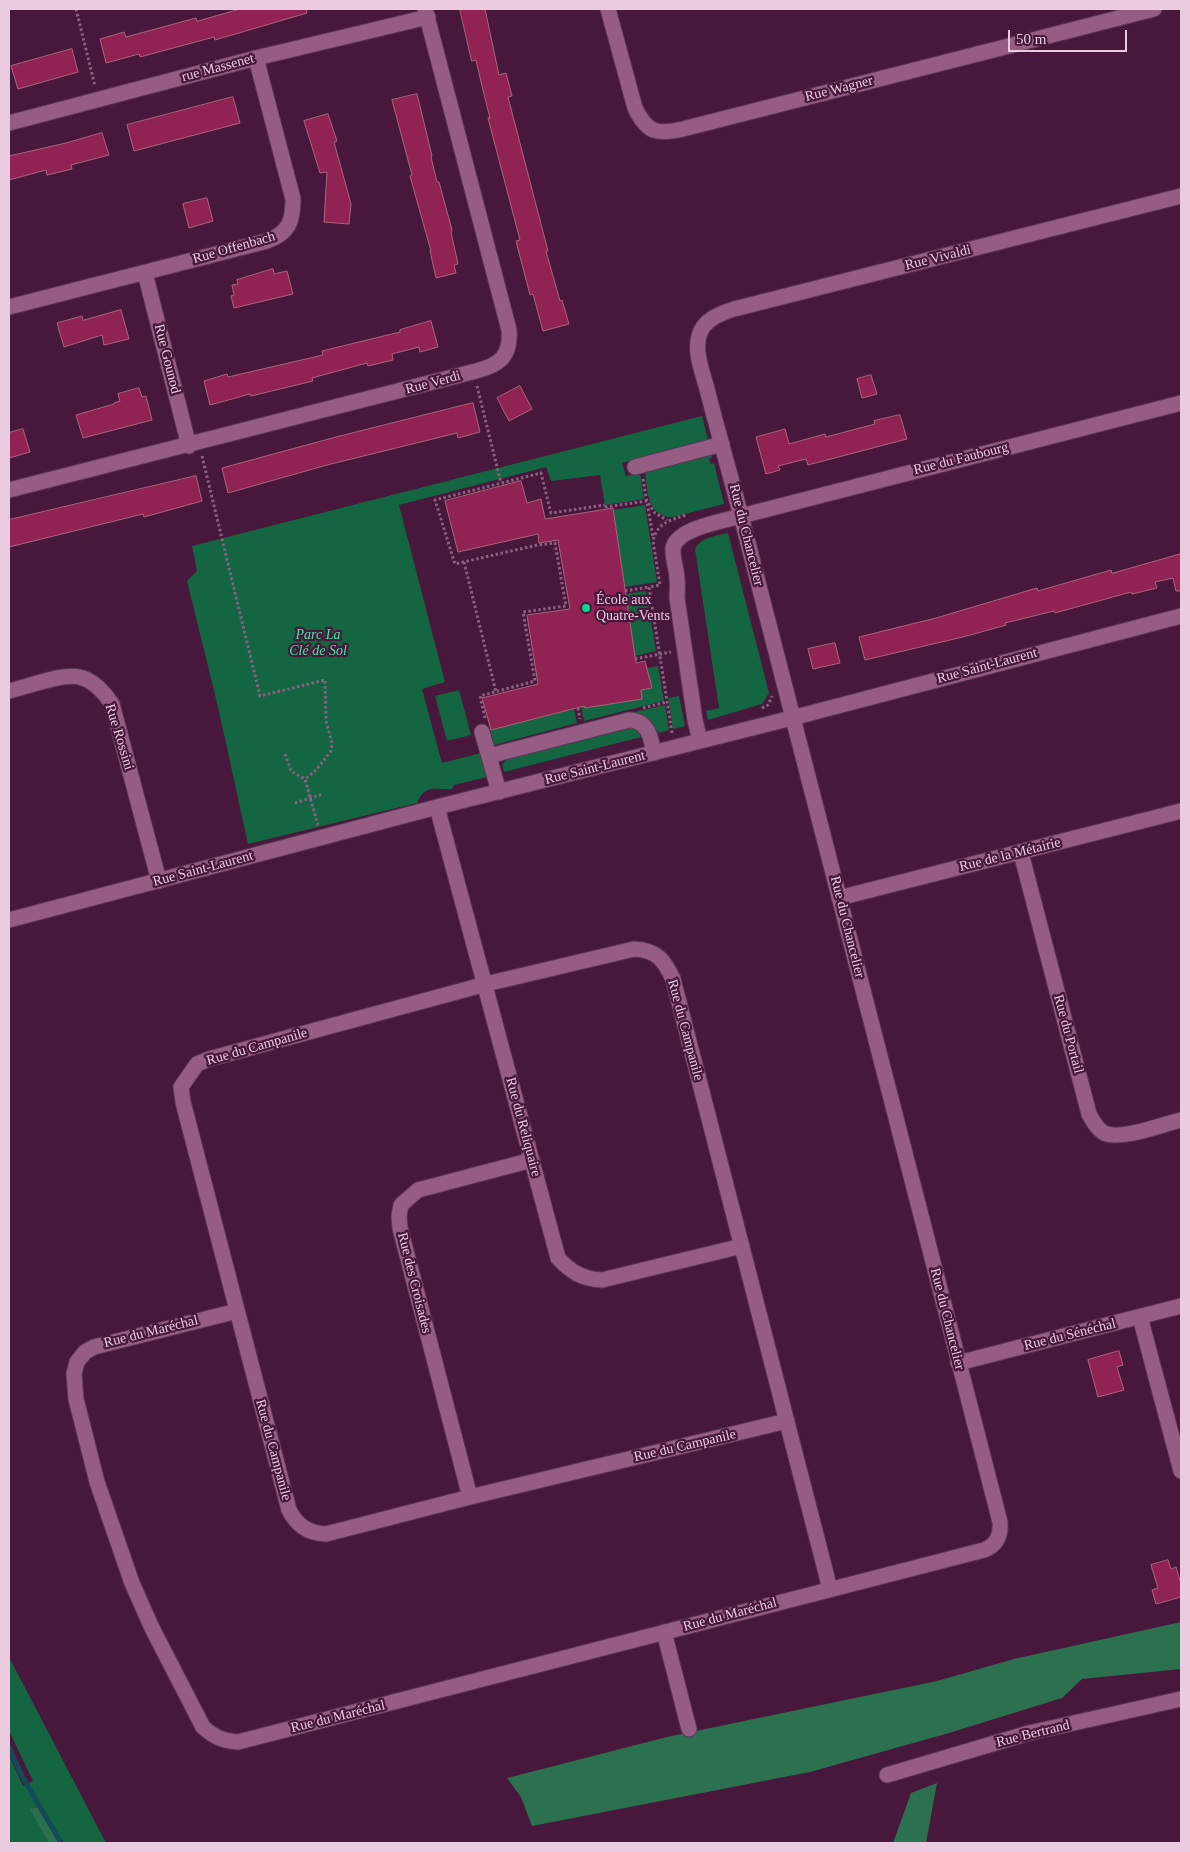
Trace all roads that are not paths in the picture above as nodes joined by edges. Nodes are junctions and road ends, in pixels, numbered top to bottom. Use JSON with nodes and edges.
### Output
{"nodes":[{"id":1,"x":608,"y":9,"type":"edge"},
{"id":2,"x":1154,"y":9,"type":"edge"},
{"id":3,"x":426,"y":13,"type":"edge"},
{"id":4,"x":256,"y":58,"type":"junction"},
{"id":5,"x":9,"y":123,"type":"edge"},
{"id":6,"x":1181,"y":196,"type":"edge"},
{"id":7,"x":145,"y":273,"type":"junction"},
{"id":8,"x":9,"y":307,"type":"edge"},
{"id":9,"x":700,"y":332,"type":"joint"},
{"id":10,"x":1181,"y":403,"type":"edge"},
{"id":11,"x":722,"y":444,"type":"junction"},
{"id":12,"x":189,"y":446,"type":"junction"},
{"id":13,"x":639,"y":470,"type":"road end"},
{"id":14,"x":9,"y":490,"type":"edge"},
{"id":15,"x":741,"y":516,"type":"junction"},
{"id":16,"x":1181,"y":616,"type":"edge"},
{"id":17,"x":9,"y":691,"type":"edge"},
{"id":18,"x":792,"y":718,"type":"junction"},
{"id":19,"x":484,"y":729,"type":"road end"},
{"id":20,"x":700,"y":741,"type":"junction"},
{"id":21,"x":654,"y":753,"type":"junction"},
{"id":22,"x":490,"y":756,"type":"junction"},
{"id":23,"x":499,"y":792,"type":"junction"},
{"id":24,"x":437,"y":807,"type":"junction"},
{"id":25,"x":1181,"y":811,"type":"edge"},
{"id":26,"x":1021,"y":853,"type":"junction"},
{"id":27,"x":159,"y":881,"type":"junction"},
{"id":28,"x":839,"y":898,"type":"junction"},
{"id":29,"x":9,"y":920,"type":"edge"},
{"id":30,"x":486,"y":984,"type":"junction"},
{"id":31,"x":1181,"y":1120,"type":"edge"},
{"id":32,"x":532,"y":1160,"type":"junction"},
{"id":33,"x":742,"y":1246,"type":"junction"},
{"id":34,"x":1181,"y":1306,"type":"edge"},
{"id":35,"x":237,"y":1311,"type":"junction"},
{"id":36,"x":1140,"y":1317,"type":"junction"},
{"id":37,"x":958,"y":1363,"type":"junction"},
{"id":38,"x":787,"y":1422,"type":"junction"},
{"id":39,"x":1181,"y":1471,"type":"edge"},
{"id":40,"x":470,"y":1497,"type":"junction"},
{"id":41,"x":1000,"y":1522,"type":"joint"},
{"id":42,"x":830,"y":1589,"type":"junction"},
{"id":43,"x":664,"y":1632,"type":"junction"},
{"id":44,"x":1181,"y":1699,"type":"edge"},
{"id":45,"x":689,"y":1728,"type":"dead end"},
{"id":46,"x":887,"y":1775,"type":"dead end"}],
"edges":[{"from":1,"to":2,"type":"street","name":"Rue Wagner"},
{"from":3,"to":4,"type":"street","name":"rue Massenet"},
{"from":3,"to":12,"type":"street","name":"Rue Verdi"},
{"from":4,"to":5,"type":"street","name":"rue Massenet"},
{"from":4,"to":7,"type":"street","name":"Rue Offenbach"},
{"from":6,"to":9,"type":"street","name":"Rue Vivaldi"},
{"from":7,"to":8,"type":"street","name":"Rue Offenbach"},
{"from":7,"to":12,"type":"street","name":"Rue Gounod"},
{"from":9,"to":11,"type":"street","name":"Rue du Chancelier"},
{"from":10,"to":15,"type":"street","name":"Rue du Faubourg"},
{"from":11,"to":13,"type":"street"},
{"from":11,"to":15,"type":"street","name":"Rue du Chancelier"},
{"from":12,"to":14,"type":"street","name":"Rue Verdi"},
{"from":15,"to":18,"type":"street","name":"Rue du Chancelier"},
{"from":15,"to":20,"type":"street","name":"Rue du Faubourg"},
{"from":16,"to":18,"type":"street","name":"Rue Saint-Laurent"},
{"from":17,"to":27,"type":"street","name":"Rue Rossini"},
{"from":18,"to":20,"type":"street","name":"Rue Saint-Laurent"},
{"from":18,"to":28,"type":"street","name":"Rue du Chancelier"},
{"from":19,"to":22,"type":"street"},
{"from":20,"to":21,"type":"street","name":"Rue Saint-Laurent"},
{"from":21,"to":22,"type":"street"},
{"from":21,"to":23,"type":"street","name":"Rue Saint-Laurent"},
{"from":22,"to":23,"type":"street"},
{"from":23,"to":24,"type":"street","name":"Rue Saint-Laurent"},
{"from":24,"to":27,"type":"street","name":"Rue Saint-Laurent"},
{"from":24,"to":30,"type":"street","name":"Rue du Reliquaire"},
{"from":25,"to":26,"type":"street","name":"Rue de la Métairie"},
{"from":26,"to":28,"type":"street","name":"Rue de la Métairie"},
{"from":26,"to":31,"type":"street","name":"Rue du Portail"},
{"from":27,"to":29,"type":"street","name":"Rue Saint-Laurent"},
{"from":28,"to":37,"type":"street","name":"Rue du Chancelier"},
{"from":30,"to":32,"type":"street","name":"Rue du Reliquaire"},
{"from":30,"to":33,"type":"street","name":"Rue du Campanile"},
{"from":30,"to":35,"type":"street","name":"Rue du Campanile"},
{"from":32,"to":33,"type":"street","name":"Rue du Reliquaire"},
{"from":32,"to":40,"type":"street","name":"Rue des Croisades"},
{"from":33,"to":38,"type":"street","name":"Rue du Campanile"},
{"from":34,"to":36,"type":"street","name":"Rue du Sénéchal"},
{"from":35,"to":40,"type":"street","name":"Rue du Campanile"},
{"from":35,"to":43,"type":"street","name":"Rue du Maréchal"},
{"from":36,"to":37,"type":"street","name":"Rue du Sénéchal"},
{"from":36,"to":39,"type":"street"},
{"from":37,"to":41,"type":"street","name":"Rue du Chancelier"},
{"from":38,"to":40,"type":"street","name":"Rue du Campanile"},
{"from":38,"to":42,"type":"street","name":"Rue du Campanile"},
{"from":41,"to":42,"type":"street","name":"Rue du Maréchal"},
{"from":42,"to":43,"type":"street","name":"Rue du Maréchal"},
{"from":43,"to":45,"type":"street"},
{"from":44,"to":46,"type":"street","name":"Rue Bertrand"}]}
